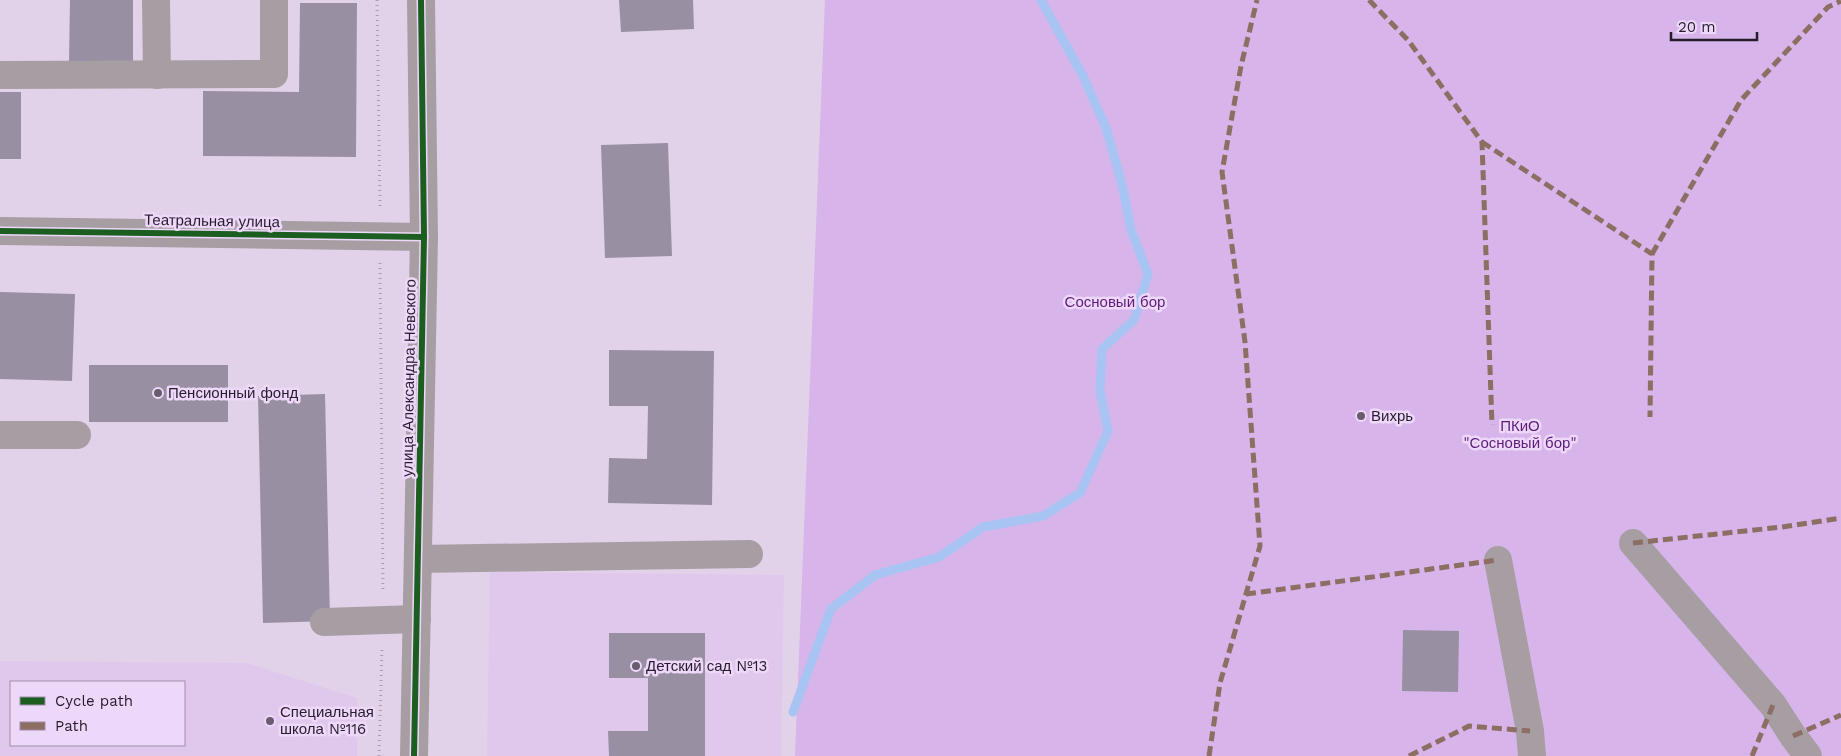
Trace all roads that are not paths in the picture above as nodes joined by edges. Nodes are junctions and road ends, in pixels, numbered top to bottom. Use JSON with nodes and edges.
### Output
{"nodes":[{"id":1,"x":156,"y":0,"type":"edge"},
{"id":2,"x":274,"y":0,"type":"edge"},
{"id":3,"x":421,"y":0,"type":"edge"},
{"id":4,"x":0,"y":75,"type":"edge"},
{"id":5,"x":157,"y":76,"type":"junction"},
{"id":6,"x":0,"y":231,"type":"edge"},
{"id":7,"x":424,"y":237,"type":"junction"},
{"id":8,"x":0,"y":435,"type":"edge"},
{"id":9,"x":77,"y":436,"type":"dead end"},
{"id":10,"x":1633,"y":543,"type":"dead end"},
{"id":11,"x":749,"y":554,"type":"dead end"},
{"id":12,"x":418,"y":559,"type":"junction"},
{"id":13,"x":1498,"y":560,"type":"dead end"},
{"id":14,"x":417,"y":619,"type":"junction"},
{"id":15,"x":324,"y":622,"type":"dead end"},
{"id":16,"x":414,"y":756,"type":"edge"},
{"id":17,"x":1532,"y":756,"type":"edge"},
{"id":18,"x":1808,"y":756,"type":"edge"}],
"edges":[{"from":1,"to":5,"type":"street"},
{"from":2,"to":5,"type":"street"},
{"from":3,"to":7,"type":"street","name":"улица Александра Невского"},
{"from":4,"to":5,"type":"street"},
{"from":6,"to":7,"type":"street","name":"Театральная улица"},
{"from":7,"to":12,"type":"street","name":"улица Александра Невского"},
{"from":8,"to":9,"type":"street"},
{"from":10,"to":18,"type":"street"},
{"from":11,"to":12,"type":"street"},
{"from":12,"to":14,"type":"street","name":"улица Александра Невского"},
{"from":13,"to":17,"type":"street"},
{"from":14,"to":15,"type":"street"},
{"from":14,"to":16,"type":"street","name":"улица Александра Невского"}]}
